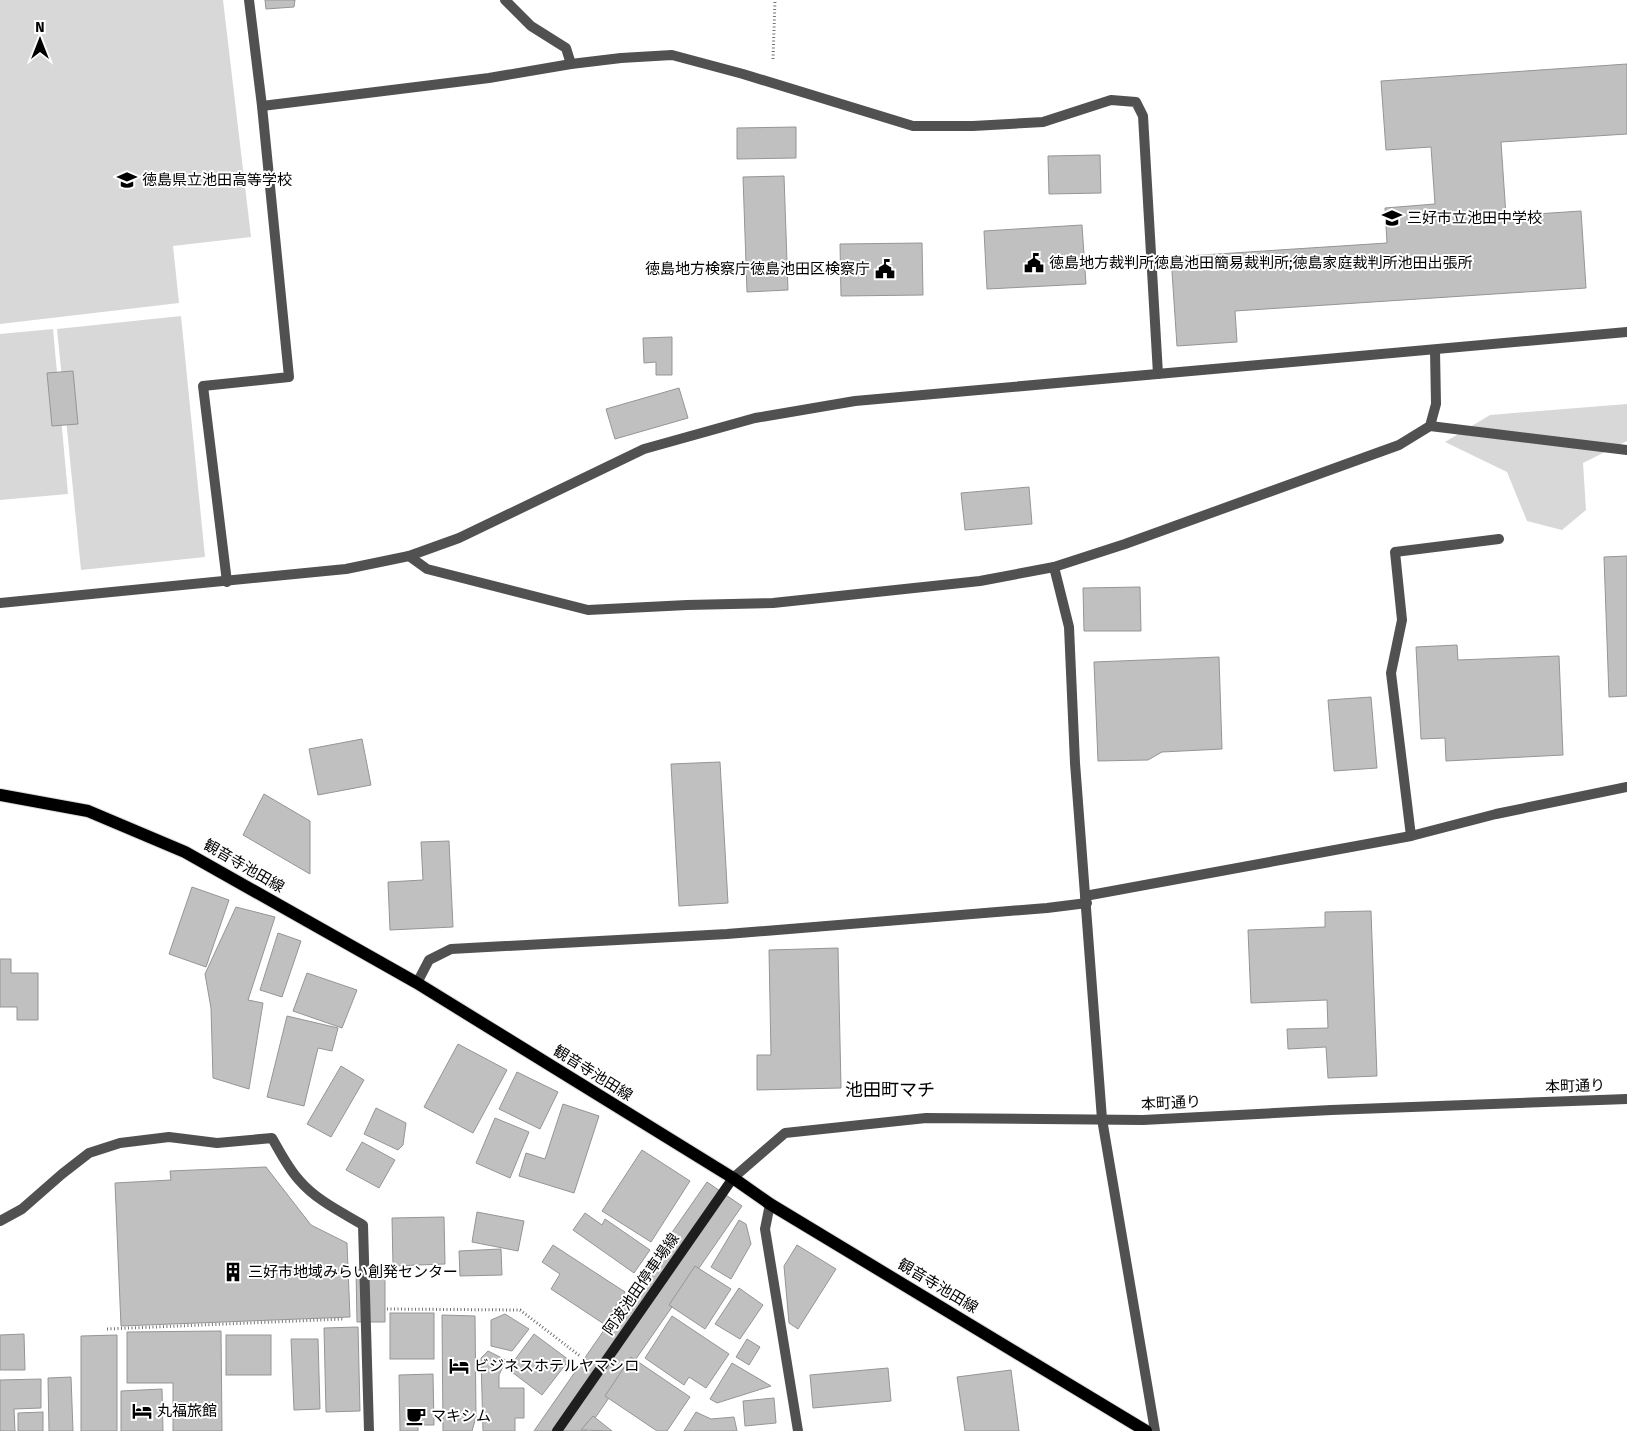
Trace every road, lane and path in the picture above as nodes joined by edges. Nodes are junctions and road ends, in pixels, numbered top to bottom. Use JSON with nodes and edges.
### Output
{"nodes":[{"id":1,"x":250,"y":0,"type":"edge"},
{"id":2,"x":505,"y":0,"type":"edge"},
{"id":3,"x":775,"y":0,"type":"edge"},
{"id":4,"x":571,"y":64,"type":"junction"},
{"id":5,"x":773,"y":83,"type":"junction"},
{"id":6,"x":262,"y":106,"type":"junction"},
{"id":7,"x":1627,"y":332,"type":"edge"},
{"id":8,"x":1435,"y":350,"type":"junction"},
{"id":9,"x":1158,"y":374,"type":"junction"},
{"id":10,"x":1430,"y":426,"type":"junction"},
{"id":11,"x":1627,"y":450,"type":"edge"},
{"id":12,"x":1499,"y":539,"type":"dead end"},
{"id":13,"x":409,"y":556,"type":"junction"},
{"id":14,"x":1054,"y":567,"type":"junction"},
{"id":15,"x":227,"y":582,"type":"junction"},
{"id":16,"x":0,"y":603,"type":"edge"},
{"id":17,"x":1627,"y":787,"type":"edge"},
{"id":18,"x":0,"y":795,"type":"edge"},
{"id":19,"x":1411,"y":836,"type":"junction"},
{"id":20,"x":1086,"y":900,"type":"junction"},
{"id":21,"x":417,"y":983,"type":"junction"},
{"id":22,"x":1627,"y":1099,"type":"edge"},
{"id":23,"x":1102,"y":1119,"type":"junction"},
{"id":24,"x":733,"y":1178,"type":"junction"},
{"id":25,"x":770,"y":1204,"type":"junction"},
{"id":26,"x":0,"y":1220,"type":"edge"},
{"id":27,"x":367,"y":1314,"type":"junction"},
{"id":28,"x":107,"y":1329,"type":"dead end"},
{"id":29,"x":599,"y":1371,"type":"junction"},
{"id":30,"x":370,"y":1431,"type":"edge"},
{"id":31,"x":557,"y":1431,"type":"edge"},
{"id":32,"x":798,"y":1431,"type":"edge"},
{"id":33,"x":1146,"y":1431,"type":"edge"},
{"id":34,"x":1155,"y":1431,"type":"edge"}],
"edges":[{"from":1,"to":6,"type":"street"},
{"from":2,"to":4,"type":"street"},
{"from":3,"to":5,"type":"path"},
{"from":4,"to":5,"type":"street"},
{"from":4,"to":6,"type":"street"},
{"from":5,"to":9,"type":"street"},
{"from":6,"to":15,"type":"street"},
{"from":7,"to":8,"type":"street"},
{"from":8,"to":9,"type":"street"},
{"from":8,"to":10,"type":"street"},
{"from":9,"to":13,"type":"street"},
{"from":10,"to":11,"type":"street"},
{"from":10,"to":14,"type":"street"},
{"from":12,"to":19,"type":"street"},
{"from":13,"to":14,"type":"street"},
{"from":13,"to":15,"type":"street"},
{"from":14,"to":20,"type":"street"},
{"from":15,"to":16,"type":"street"},
{"from":17,"to":19,"type":"street"},
{"from":18,"to":21,"type":"main road","name":"観音寺池田線"},
{"from":19,"to":20,"type":"street"},
{"from":20,"to":21,"type":"street"},
{"from":20,"to":23,"type":"street"},
{"from":21,"to":24,"type":"main road","name":"観音寺池田線"},
{"from":22,"to":23,"type":"street","name":"本町通り"},
{"from":23,"to":24,"type":"street","name":"本町通り"},
{"from":23,"to":34,"type":"street"},
{"from":24,"to":25,"type":"main road","name":"観音寺池田線"},
{"from":24,"to":29,"type":"main road","name":"阿波池田停車場線"},
{"from":25,"to":32,"type":"street"},
{"from":25,"to":33,"type":"main road","name":"観音寺池田線"},
{"from":26,"to":27,"type":"street"},
{"from":27,"to":28,"type":"path"},
{"from":27,"to":29,"type":"path"},
{"from":27,"to":30,"type":"street"},
{"from":29,"to":31,"type":"main road","name":"阿波池田停車場線"}]}
